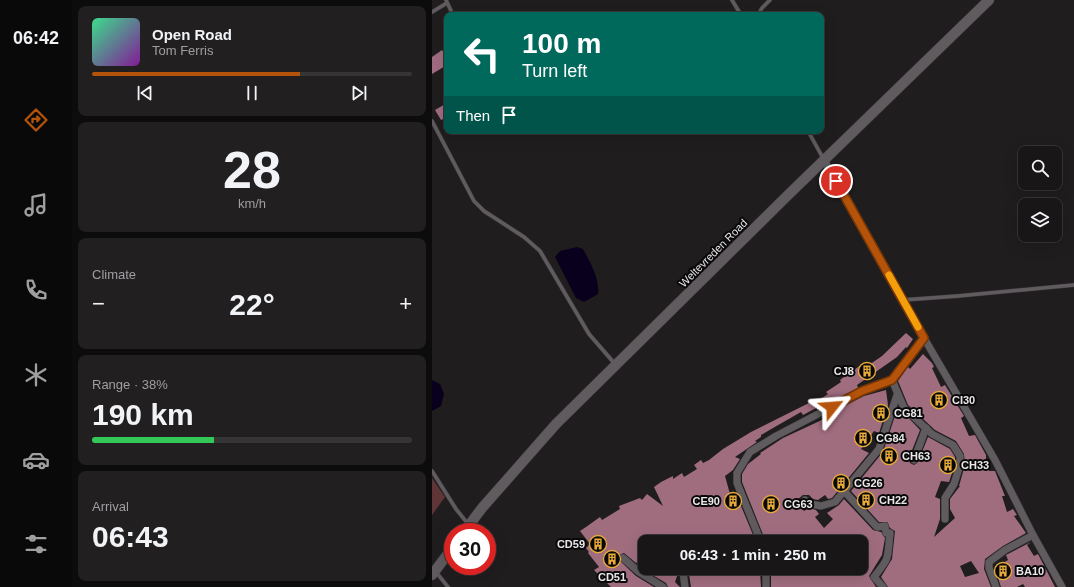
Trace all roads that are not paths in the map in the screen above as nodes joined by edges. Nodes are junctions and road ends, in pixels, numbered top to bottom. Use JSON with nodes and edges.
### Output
{"nodes":[{"id":1,"x":732,"y":0,"type":"edge"},
{"id":2,"x":770,"y":0,"type":"edge"},
{"id":3,"x":989,"y":0,"type":"edge"},
{"id":4,"x":447,"y":1,"type":"edge"},
{"id":5,"x":432,"y":12,"type":"edge"},
{"id":6,"x":452,"y":12,"type":"edge"},
{"id":7,"x":739,"y":12,"type":"edge"},
{"id":8,"x":760,"y":12,"type":"edge"},
{"id":9,"x":432,"y":122,"type":"edge"},
{"id":10,"x":810,"y":134,"type":"edge"},
{"id":11,"x":824,"y":160,"type":"junction"},
{"id":12,"x":1074,"y":285,"type":"edge"},
{"id":13,"x":903,"y":300,"type":"junction"},
{"id":14,"x":924,"y":338,"type":"junction"},
{"id":15,"x":616,"y":365,"type":"junction"},
{"id":16,"x":892,"y":380,"type":"junction"},
{"id":17,"x":897,"y":395,"type":"junction"},
{"id":18,"x":926,"y":428,"type":"junction"},
{"id":19,"x":914,"y":460,"type":"dead end"},
{"id":20,"x":432,"y":471,"type":"edge"},
{"id":21,"x":844,"y":491,"type":"junction"},
{"id":22,"x":804,"y":500,"type":"dead end"},
{"id":23,"x":945,"y":519,"type":"dead end"},
{"id":24,"x":463,"y":523,"type":"edge"},
{"id":25,"x":470,"y":523,"type":"edge"},
{"id":26,"x":759,"y":535,"type":"edge"},
{"id":27,"x":1033,"y":535,"type":"junction"},
{"id":28,"x":623,"y":558,"type":"dead end"},
{"id":29,"x":444,"y":559,"type":"edge"},
{"id":30,"x":433,"y":574,"type":"edge"},
{"id":31,"x":683,"y":575,"type":"edge"},
{"id":32,"x":766,"y":575,"type":"edge"},
{"id":33,"x":448,"y":587,"type":"edge"},
{"id":34,"x":663,"y":587,"type":"edge"},
{"id":35,"x":685,"y":587,"type":"edge"},
{"id":36,"x":766,"y":587,"type":"edge"},
{"id":37,"x":883,"y":587,"type":"edge"},
{"id":38,"x":996,"y":587,"type":"edge"},
{"id":39,"x":1062,"y":587,"type":"edge"}],
"edges":[{"from":1,"to":7,"type":"lane"},
{"from":2,"to":8,"type":"lane"},
{"from":3,"to":11,"type":"street","name":"Weltevreden Road"},
{"from":4,"to":5,"type":"lane"},
{"from":4,"to":6,"type":"lane"},
{"from":9,"to":15,"type":"lane"},
{"from":10,"to":11,"type":"lane"},
{"from":11,"to":13,"type":"street"},
{"from":11,"to":15,"type":"street","name":"Weltevreden Road"},
{"from":12,"to":13,"type":"lane"},
{"from":13,"to":14,"type":"street"},
{"from":14,"to":16,"type":"street"},
{"from":14,"to":27,"type":"street"},
{"from":15,"to":25,"type":"street","name":"Weltevreden Road"},
{"from":16,"to":17,"type":"street"},
{"from":16,"to":26,"type":"street"},
{"from":17,"to":18,"type":"street"},
{"from":17,"to":21,"type":"street"},
{"from":18,"to":19,"type":"street"},
{"from":18,"to":23,"type":"street"},
{"from":20,"to":24,"type":"lane"},
{"from":21,"to":22,"type":"street"},
{"from":21,"to":37,"type":"street"},
{"from":27,"to":38,"type":"street"},
{"from":27,"to":39,"type":"street"},
{"from":28,"to":34,"type":"street"},
{"from":29,"to":30,"type":"street"},
{"from":30,"to":33,"type":"lane"},
{"from":31,"to":35,"type":"street"},
{"from":32,"to":36,"type":"street"}]}
